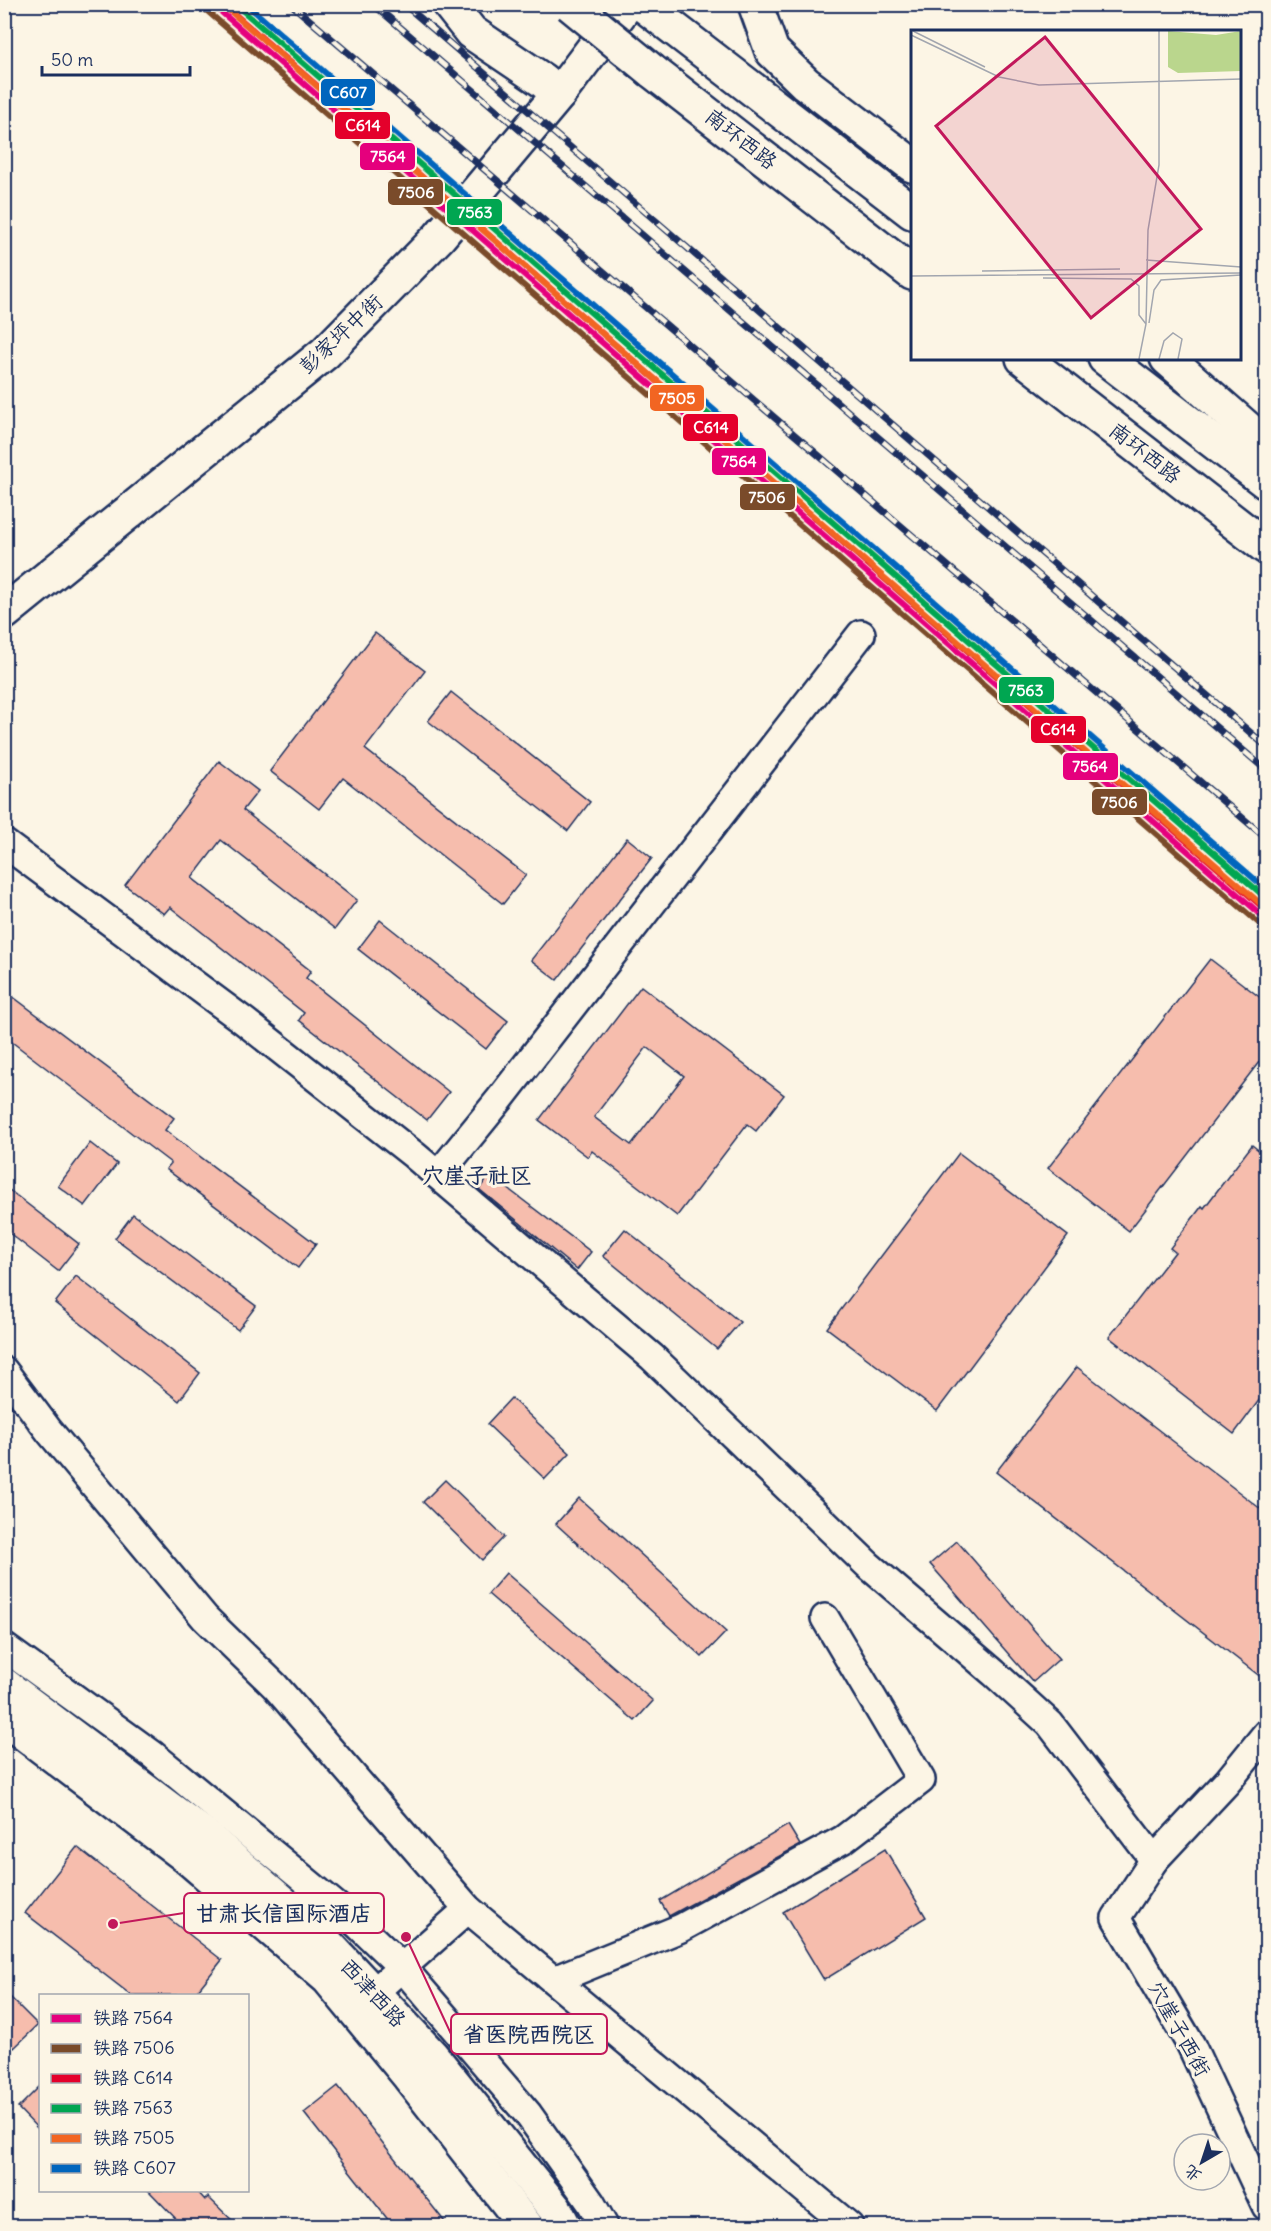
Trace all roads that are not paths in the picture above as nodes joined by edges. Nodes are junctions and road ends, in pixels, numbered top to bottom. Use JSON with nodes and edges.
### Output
{"nodes":[{"id":1,"x":449,"y":4,"type":"edge"},
{"id":2,"x":570,"y":4,"type":"edge"},
{"id":3,"x":601,"y":4,"type":"edge"},
{"id":4,"x":627,"y":4,"type":"edge"},
{"id":5,"x":642,"y":4,"type":"edge"},
{"id":6,"x":755,"y":4,"type":"edge"},
{"id":7,"x":551,"y":87,"type":"junction"},
{"id":8,"x":911,"y":164,"type":"edge"},
{"id":9,"x":911,"y":211,"type":"edge"},
{"id":10,"x":911,"y":272,"type":"edge"},
{"id":11,"x":1026,"y":360,"type":"edge"},
{"id":12,"x":1108,"y":360,"type":"edge"},
{"id":13,"x":1169,"y":360,"type":"edge"},
{"id":14,"x":1266,"y":445,"type":"edge"},
{"id":15,"x":1266,"y":482,"type":"edge"},
{"id":16,"x":1266,"y":547,"type":"edge"},
{"id":17,"x":4,"y":583,"type":"edge"},
{"id":18,"x":4,"y":612,"type":"edge"},
{"id":19,"x":861,"y":634,"type":"dead end"},
{"id":20,"x":4,"y":843,"type":"edge"},
{"id":21,"x":438,"y":1175,"type":"junction"},
{"id":22,"x":4,"y":1371,"type":"edge"},
{"id":23,"x":825,"y":1618,"type":"dead end"},
{"id":24,"x":4,"y":1647,"type":"edge"},
{"id":25,"x":4,"y":1684,"type":"edge"},
{"id":26,"x":4,"y":1718,"type":"edge"},
{"id":27,"x":1266,"y":1734,"type":"edge"},
{"id":28,"x":1154,"y":1860,"type":"junction"},
{"id":29,"x":468,"y":1909,"type":"junction"},
{"id":30,"x":402,"y":1967,"type":"junction"},
{"id":31,"x":554,"y":1980,"type":"junction"},
{"id":32,"x":373,"y":1993,"type":"junction"},
{"id":33,"x":1266,"y":2206,"type":"edge"},
{"id":34,"x":526,"y":2226,"type":"edge"},
{"id":35,"x":564,"y":2226,"type":"edge"},
{"id":36,"x":604,"y":2226,"type":"edge"},
{"id":37,"x":849,"y":2226,"type":"edge"}],
"edges":[{"from":1,"to":7,"type":"main road"},
{"from":2,"to":10,"type":"main road","name":"南环西路","bridge":true},
{"from":3,"to":7,"type":"main road","name":"彭家坪中街"},
{"from":4,"to":7,"type":"main road","name":"彭家坪中街"},
{"from":5,"to":9,"type":"main road"},
{"from":6,"to":8,"type":"main road"},
{"from":7,"to":17,"type":"main road","name":"彭家坪中街"},
{"from":7,"to":18,"type":"main road","name":"彭家坪中街"},
{"from":11,"to":16,"type":"main road","name":"南环西路"},
{"from":12,"to":15,"type":"main road"},
{"from":13,"to":14,"type":"main road"},
{"from":19,"to":21,"type":"street"},
{"from":20,"to":21,"type":"street"},
{"from":21,"to":28,"type":"street"},
{"from":22,"to":29,"type":"street"},
{"from":23,"to":31,"type":"street"},
{"from":24,"to":30,"type":"street"},
{"from":25,"to":32,"type":"main road","name":"西津西路"},
{"from":26,"to":34,"type":"main road","name":"西津西路"},
{"from":27,"to":28,"type":"street"},
{"from":28,"to":33,"type":"street","name":"穴崖子西街"},
{"from":29,"to":30,"type":"street"},
{"from":29,"to":31,"type":"street"},
{"from":30,"to":32,"type":"street"},
{"from":30,"to":36,"type":"street"},
{"from":31,"to":37,"type":"street"},
{"from":32,"to":35,"type":"main road","name":"西津西路"}]}
